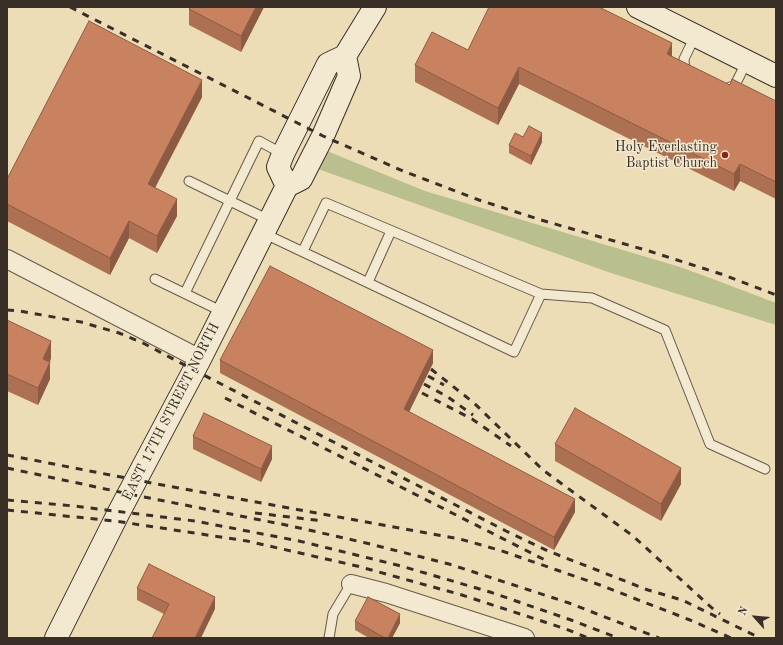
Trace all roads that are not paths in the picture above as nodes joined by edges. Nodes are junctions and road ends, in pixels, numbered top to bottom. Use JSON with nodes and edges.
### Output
{"nodes":[{"id":1,"x":375,"y":7,"type":"edge"},
{"id":2,"x":638,"y":7,"type":"edge"},
{"id":3,"x":695,"y":36,"type":"junction"},
{"id":4,"x":345,"y":56,"type":"junction"},
{"id":5,"x":747,"y":61,"type":"junction"},
{"id":6,"x":776,"y":76,"type":"edge"},
{"id":7,"x":698,"y":77,"type":"edge"},
{"id":8,"x":716,"y":87,"type":"edge"},
{"id":9,"x":283,"y":154,"type":"junction"},
{"id":10,"x":189,"y":181,"type":"dead end"},
{"id":11,"x":287,"y":186,"type":"junction"},
{"id":12,"x":230,"y":201,"type":"junction"},
{"id":13,"x":266,"y":226,"type":"junction"},
{"id":14,"x":391,"y":231,"type":"junction"},
{"id":15,"x":303,"y":251,"type":"junction"},
{"id":16,"x":7,"y":259,"type":"edge"},
{"id":17,"x":155,"y":279,"type":"dead end"},
{"id":18,"x":368,"y":282,"type":"junction"},
{"id":19,"x":184,"y":293,"type":"junction"},
{"id":20,"x":541,"y":294,"type":"junction"},
{"id":21,"x":223,"y":312,"type":"junction"},
{"id":22,"x":200,"y":359,"type":"junction"},
{"id":23,"x":765,"y":469,"type":"dead end"},
{"id":24,"x":351,"y":584,"type":"joint"},
{"id":25,"x":56,"y":638,"type":"edge"},
{"id":26,"x":329,"y":638,"type":"edge"},
{"id":27,"x":525,"y":638,"type":"edge"}],
"edges":[{"from":1,"to":4,"type":"street"},
{"from":2,"to":3,"type":"street"},
{"from":3,"to":5,"type":"street"},
{"from":3,"to":7,"type":"lane"},
{"from":4,"to":9,"type":"street"},
{"from":4,"to":11,"type":"street","name":"EAST 17TH STREET NORTH"},
{"from":5,"to":6,"type":"street"},
{"from":5,"to":8,"type":"lane"},
{"from":9,"to":11,"type":"street"},
{"from":9,"to":12,"type":"lane"},
{"from":10,"to":12,"type":"lane"},
{"from":11,"to":13,"type":"street","name":"EAST 17TH STREET NORTH"},
{"from":12,"to":13,"type":"lane"},
{"from":12,"to":19,"type":"lane"},
{"from":13,"to":15,"type":"lane"},
{"from":13,"to":21,"type":"street","name":"EAST 17TH STREET NORTH"},
{"from":14,"to":15,"type":"lane"},
{"from":14,"to":18,"type":"lane"},
{"from":14,"to":20,"type":"lane"},
{"from":15,"to":18,"type":"lane"},
{"from":16,"to":22,"type":"street"},
{"from":17,"to":19,"type":"lane"},
{"from":18,"to":20,"type":"lane"},
{"from":19,"to":21,"type":"lane"},
{"from":20,"to":23,"type":"lane"},
{"from":21,"to":22,"type":"street","name":"EAST 17TH STREET NORTH"},
{"from":22,"to":25,"type":"street","name":"EAST 17TH STREET NORTH"},
{"from":24,"to":26,"type":"lane"},
{"from":24,"to":27,"type":"street"}]}
